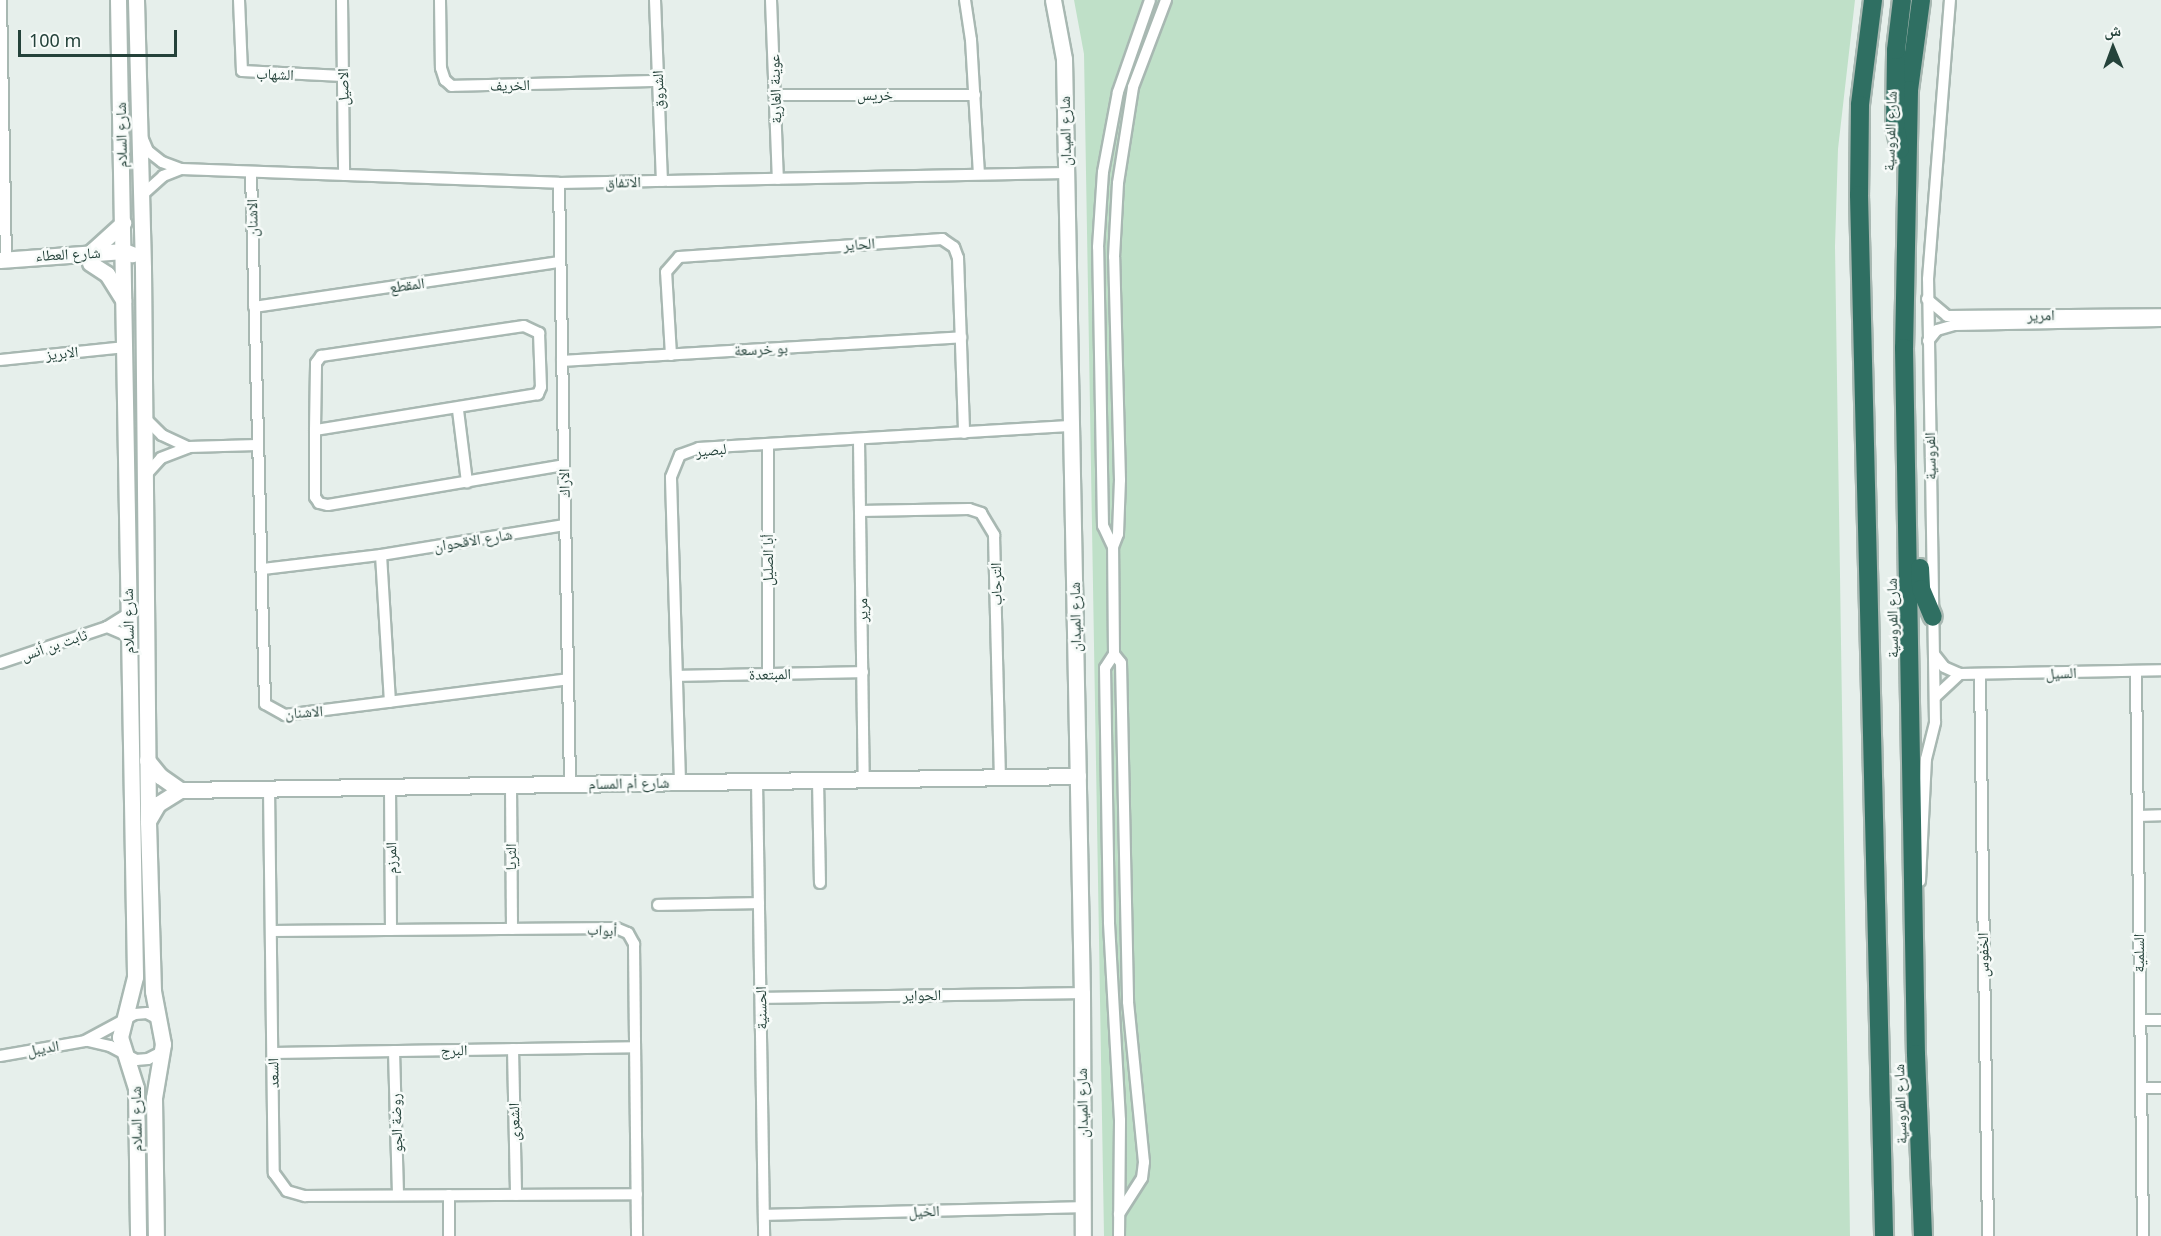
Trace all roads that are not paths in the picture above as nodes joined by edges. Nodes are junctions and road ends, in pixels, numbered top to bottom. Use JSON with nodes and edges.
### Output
{"nodes":[{"id":1,"x":1,"y":0,"type":"edge"},
{"id":2,"x":118,"y":0,"type":"edge"},
{"id":3,"x":136,"y":0,"type":"edge"},
{"id":4,"x":239,"y":0,"type":"edge"},
{"id":5,"x":342,"y":0,"type":"edge"},
{"id":6,"x":440,"y":0,"type":"edge"},
{"id":7,"x":655,"y":0,"type":"edge"},
{"id":8,"x":771,"y":0,"type":"edge"},
{"id":9,"x":964,"y":0,"type":"edge"},
{"id":10,"x":1053,"y":0,"type":"edge"},
{"id":11,"x":1166,"y":0,"type":"edge"},
{"id":12,"x":1873,"y":0,"type":"edge"},
{"id":13,"x":1902,"y":0,"type":"edge"},
{"id":14,"x":1921,"y":0,"type":"edge"},
{"id":15,"x":1950,"y":0,"type":"edge"},
{"id":16,"x":1149,"y":3,"type":"edge"},
{"id":17,"x":1161,"y":12,"type":"junction"},
{"id":18,"x":1132,"y":51,"type":"junction"},
{"id":19,"x":1145,"y":57,"type":"junction"},
{"id":20,"x":343,"y":76,"type":"junction"},
{"id":21,"x":658,"y":81,"type":"junction"},
{"id":22,"x":975,"y":95,"type":"junction"},
{"id":23,"x":776,"y":96,"type":"junction"},
{"id":24,"x":1,"y":111,"type":"edge"},
{"id":25,"x":139,"y":132,"type":"junction"},
{"id":26,"x":181,"y":169,"type":"junction"},
{"id":27,"x":251,"y":172,"type":"junction"},
{"id":28,"x":1066,"y":172,"type":"junction"},
{"id":29,"x":979,"y":174,"type":"junction"},
{"id":30,"x":344,"y":175,"type":"junction"},
{"id":31,"x":778,"y":179,"type":"junction"},
{"id":32,"x":662,"y":181,"type":"junction"},
{"id":33,"x":559,"y":183,"type":"junction"},
{"id":34,"x":1907,"y":183,"type":"junction"},
{"id":35,"x":141,"y":197,"type":"junction"},
{"id":36,"x":123,"y":223,"type":"junction"},
{"id":37,"x":134,"y":256,"type":"junction"},
{"id":38,"x":89,"y":258,"type":"junction"},
{"id":39,"x":2,"y":260,"type":"edge"},
{"id":40,"x":560,"y":262,"type":"junction"},
{"id":41,"x":1927,"y":299,"type":"junction"},
{"id":42,"x":124,"y":304,"type":"junction"},
{"id":43,"x":254,"y":307,"type":"junction"},
{"id":44,"x":2161,"y":314,"type":"edge"},
{"id":45,"x":2161,"y":321,"type":"edge"},
{"id":46,"x":961,"y":337,"type":"junction"},
{"id":47,"x":1928,"y":341,"type":"junction"},
{"id":48,"x":125,"y":347,"type":"junction"},
{"id":49,"x":1904,"y":348,"type":"junction"},
{"id":50,"x":671,"y":354,"type":"junction"},
{"id":51,"x":0,"y":360,"type":"edge"},
{"id":52,"x":562,"y":361,"type":"junction"},
{"id":53,"x":458,"y":410,"type":"junction"},
{"id":54,"x":143,"y":416,"type":"junction"},
{"id":55,"x":1072,"y":426,"type":"junction"},
{"id":56,"x":315,"y":430,"type":"junction"},
{"id":57,"x":964,"y":433,"type":"junction"},
{"id":58,"x":859,"y":441,"type":"junction"},
{"id":59,"x":257,"y":445,"type":"junction"},
{"id":60,"x":768,"y":446,"type":"junction"},
{"id":61,"x":189,"y":447,"type":"junction"},
{"id":62,"x":1119,"y":452,"type":"junction"},
{"id":63,"x":1102,"y":453,"type":"junction"},
{"id":64,"x":564,"y":465,"type":"junction"},
{"id":65,"x":144,"y":477,"type":"junction"},
{"id":66,"x":467,"y":482,"type":"junction"},
{"id":67,"x":860,"y":511,"type":"junction"},
{"id":68,"x":565,"y":525,"type":"junction"},
{"id":69,"x":1113,"y":547,"type":"junction"},
{"id":70,"x":381,"y":555,"type":"junction"},
{"id":71,"x":263,"y":569,"type":"junction"},
{"id":72,"x":128,"y":614,"type":"junction"},
{"id":73,"x":1933,"y":617,"type":"junction"},
{"id":74,"x":107,"y":627,"type":"junction"},
{"id":75,"x":128,"y":636,"type":"junction"},
{"id":76,"x":1114,"y":654,"type":"junction"},
{"id":77,"x":1934,"y":654,"type":"junction"},
{"id":78,"x":0,"y":663,"type":"edge"},
{"id":79,"x":2161,"y":670,"type":"edge"},
{"id":80,"x":2136,"y":671,"type":"junction"},
{"id":81,"x":863,"y":672,"type":"junction"},
{"id":82,"x":768,"y":674,"type":"junction"},
{"id":83,"x":1960,"y":674,"type":"junction"},
{"id":84,"x":1980,"y":675,"type":"junction"},
{"id":85,"x":677,"y":676,"type":"junction"},
{"id":86,"x":568,"y":679,"type":"junction"},
{"id":87,"x":1935,"y":697,"type":"junction"},
{"id":88,"x":390,"y":702,"type":"junction"},
{"id":89,"x":147,"y":760,"type":"junction"},
{"id":90,"x":1078,"y":776,"type":"junction"},
{"id":91,"x":864,"y":779,"type":"junction"},
{"id":92,"x":1000,"y":779,"type":"junction"},
{"id":93,"x":818,"y":780,"type":"junction"},
{"id":94,"x":757,"y":781,"type":"junction"},
{"id":95,"x":680,"y":782,"type":"junction"},
{"id":96,"x":570,"y":784,"type":"junction"},
{"id":97,"x":511,"y":785,"type":"junction"},
{"id":98,"x":390,"y":787,"type":"junction"},
{"id":99,"x":269,"y":788,"type":"junction"},
{"id":100,"x":180,"y":790,"type":"junction"},
{"id":101,"x":2161,"y":815,"type":"edge"},
{"id":102,"x":2139,"y":816,"type":"junction"},
{"id":103,"x":147,"y":822,"type":"junction"},
{"id":104,"x":820,"y":883,"type":"dead end"},
{"id":105,"x":759,"y":903,"type":"junction"},
{"id":106,"x":658,"y":904,"type":"dead end"},
{"id":107,"x":1916,"y":911,"type":"junction"},
{"id":108,"x":512,"y":929,"type":"junction"},
{"id":109,"x":391,"y":930,"type":"junction"},
{"id":110,"x":271,"y":931,"type":"junction"},
{"id":111,"x":1082,"y":993,"type":"junction"},
{"id":112,"x":761,"y":998,"type":"junction"},
{"id":113,"x":124,"y":1019,"type":"junction"},
{"id":114,"x":2140,"y":1020,"type":"junction"},
{"id":115,"x":2161,"y":1020,"type":"edge"},
{"id":116,"x":160,"y":1021,"type":"junction"},
{"id":117,"x":85,"y":1041,"type":"junction"},
{"id":118,"x":635,"y":1047,"type":"junction"},
{"id":119,"x":513,"y":1049,"type":"junction"},
{"id":120,"x":393,"y":1051,"type":"junction"},
{"id":121,"x":162,"y":1052,"type":"junction"},
{"id":122,"x":273,"y":1053,"type":"junction"},
{"id":123,"x":0,"y":1056,"type":"edge"},
{"id":124,"x":124,"y":1056,"type":"junction"},
{"id":125,"x":2141,"y":1088,"type":"junction"},
{"id":126,"x":2161,"y":1088,"type":"edge"},
{"id":127,"x":637,"y":1194,"type":"junction"},
{"id":128,"x":398,"y":1195,"type":"junction"},
{"id":129,"x":449,"y":1195,"type":"junction"},
{"id":130,"x":516,"y":1195,"type":"junction"},
{"id":131,"x":1083,"y":1207,"type":"junction"},
{"id":132,"x":1119,"y":1214,"type":"junction"},
{"id":133,"x":765,"y":1215,"type":"junction"},
{"id":134,"x":138,"y":1236,"type":"edge"},
{"id":135,"x":156,"y":1236,"type":"edge"},
{"id":136,"x":449,"y":1236,"type":"edge"},
{"id":137,"x":637,"y":1236,"type":"edge"},
{"id":138,"x":764,"y":1236,"type":"edge"},
{"id":139,"x":1083,"y":1236,"type":"edge"},
{"id":140,"x":1119,"y":1236,"type":"edge"},
{"id":141,"x":1884,"y":1236,"type":"edge"},
{"id":142,"x":1923,"y":1236,"type":"edge"},
{"id":143,"x":1988,"y":1236,"type":"edge"},
{"id":144,"x":2143,"y":1236,"type":"edge"}],
"edges":[{"from":1,"to":24,"type":"street"},
{"from":2,"to":36,"type":"main road","name":"شارع السلام"},
{"from":3,"to":25,"type":"main road","name":"شارع السلام"},
{"from":4,"to":20,"type":"street","name":"الشهاب"},
{"from":5,"to":20,"type":"street","name":"الاصيل"},
{"from":6,"to":21,"type":"street","name":"الخريف"},
{"from":7,"to":21,"type":"street","name":"الشروق"},
{"from":8,"to":23,"type":"street","name":"عوينة الغارية"},
{"from":9,"to":22,"type":"street"},
{"from":10,"to":28,"type":"main road","name":"شارع الميدان"},
{"from":11,"to":17,"type":"street"},
{"from":12,"to":141,"type":"highway","name":"شارع الفروسية"},
{"from":13,"to":34,"type":"highway"},
{"from":14,"to":34,"type":"highway","name":"شارع الفروسية"},
{"from":15,"to":41,"type":"street","name":"الفروسية"},
{"from":16,"to":17,"type":"street"},
{"from":16,"to":18,"type":"street"},
{"from":17,"to":19,"type":"street"},
{"from":18,"to":19,"type":"street"},
{"from":18,"to":63,"type":"street"},
{"from":19,"to":62,"type":"street"},
{"from":20,"to":30,"type":"street","name":"الاصيل"},
{"from":21,"to":32,"type":"street","name":"الشروق"},
{"from":22,"to":23,"type":"street","name":"خريس"},
{"from":22,"to":29,"type":"street"},
{"from":23,"to":31,"type":"street","name":"عوينة الغارية"},
{"from":24,"to":39,"type":"street"},
{"from":25,"to":26,"type":"street","name":"الاتفاق"},
{"from":25,"to":35,"type":"main road","name":"شارع السلام"},
{"from":26,"to":27,"type":"street","name":"الاتفاق"},
{"from":26,"to":35,"type":"street"},
{"from":27,"to":30,"type":"street","name":"الاتفاق"},
{"from":27,"to":43,"type":"street","name":"الاشنان"},
{"from":28,"to":29,"type":"street","name":"الاتفاق"},
{"from":28,"to":55,"type":"main road","name":"شارع الميدان"},
{"from":29,"to":31,"type":"street","name":"الاتفاق"},
{"from":30,"to":33,"type":"street","name":"الاتفاق"},
{"from":31,"to":32,"type":"street","name":"الاتفاق"},
{"from":32,"to":33,"type":"street","name":"الاتفاق"},
{"from":33,"to":40,"type":"street","name":"الاراك"},
{"from":34,"to":49,"type":"highway","name":"شارع الفروسية"},
{"from":35,"to":37,"type":"main road","name":"شارع السلام"},
{"from":36,"to":37,"type":"main road","name":"شارع السلام"},
{"from":36,"to":38,"type":"main road"},
{"from":37,"to":38,"type":"main road","name":"شارع العطاء"},
{"from":37,"to":42,"type":"main road","name":"شارع السلام"},
{"from":37,"to":54,"type":"main road","name":"شارع السلام"},
{"from":38,"to":39,"type":"main road","name":"شارع العطاء"},
{"from":38,"to":42,"type":"main road"},
{"from":40,"to":43,"type":"street","name":"المقطع"},
{"from":40,"to":52,"type":"street","name":"الاراك"},
{"from":41,"to":44,"type":"street","name":"امرير"},
{"from":41,"to":47,"type":"street","name":"الفروسية"},
{"from":42,"to":48,"type":"main road","name":"شارع السلام"},
{"from":43,"to":59,"type":"street","name":"الاشنان"},
{"from":45,"to":47,"type":"street","name":"امرير"},
{"from":46,"to":50,"type":"street","name":"بو خرسعة"},
{"from":46,"to":50,"type":"street","name":"الحاير"},
{"from":46,"to":57,"type":"street","name":"الحاير"},
{"from":47,"to":73,"type":"street","name":"الفروسية"},
{"from":48,"to":51,"type":"street","name":"الابريز"},
{"from":48,"to":72,"type":"main road","name":"شارع السلام"},
{"from":49,"to":73,"type":"highway"},
{"from":49,"to":107,"type":"highway","name":"شارع الفروسية"},
{"from":50,"to":52,"type":"street","name":"بو خرسعة"},
{"from":52,"to":64,"type":"street","name":"الاراك"},
{"from":53,"to":56,"type":"street"},
{"from":53,"to":56,"type":"street"},
{"from":53,"to":66,"type":"street"},
{"from":54,"to":61,"type":"street"},
{"from":54,"to":65,"type":"main road","name":"شارع السلام"},
{"from":55,"to":57,"type":"street","name":"لبصير"},
{"from":55,"to":90,"type":"main road","name":"شارع الميدان"},
{"from":56,"to":66,"type":"street"},
{"from":57,"to":58,"type":"street","name":"لبصير"},
{"from":58,"to":60,"type":"street","name":"لبصير"},
{"from":58,"to":67,"type":"street","name":"مرير"},
{"from":59,"to":61,"type":"street"},
{"from":59,"to":71,"type":"street","name":"الاشنان"},
{"from":60,"to":82,"type":"street","name":"أبا الصليل"},
{"from":60,"to":85,"type":"street","name":"لبصير"},
{"from":61,"to":65,"type":"street"},
{"from":62,"to":63,"type":"street"},
{"from":62,"to":69,"type":"street"},
{"from":63,"to":69,"type":"street"},
{"from":64,"to":66,"type":"street"},
{"from":64,"to":68,"type":"street","name":"الاراك"},
{"from":65,"to":89,"type":"main road","name":"شارع السلام"},
{"from":67,"to":81,"type":"street","name":"مرير"},
{"from":67,"to":92,"type":"street","name":"الترحاب"},
{"from":68,"to":70,"type":"street","name":"شارع الاقحوان"},
{"from":68,"to":86,"type":"street","name":"الاراك"},
{"from":69,"to":76,"type":"street"},
{"from":70,"to":71,"type":"street","name":"شارع الاقحوان"},
{"from":70,"to":88,"type":"street"},
{"from":71,"to":88,"type":"street","name":"الاشنان"},
{"from":72,"to":74,"type":"street","name":"ثابت بن أنس"},
{"from":72,"to":75,"type":"main road","name":"شارع السلام"},
{"from":73,"to":77,"type":"street","name":"الفروسية"},
{"from":74,"to":75,"type":"street","name":"ثابت بن أنس"},
{"from":74,"to":78,"type":"street","name":"ثابت بن أنس"},
{"from":75,"to":113,"type":"main road","name":"شارع السلام"},
{"from":76,"to":132,"type":"street"},
{"from":76,"to":132,"type":"street"},
{"from":77,"to":83,"type":"street"},
{"from":77,"to":87,"type":"street","name":"الفروسية"},
{"from":79,"to":80,"type":"street","name":"السيل"},
{"from":80,"to":84,"type":"street","name":"السيل"},
{"from":80,"to":102,"type":"street","name":"السلمية"},
{"from":81,"to":82,"type":"street","name":"المبتعدة"},
{"from":81,"to":91,"type":"street","name":"مرير"},
{"from":82,"to":85,"type":"street","name":"المبتعدة"},
{"from":83,"to":84,"type":"street","name":"السيل"},
{"from":83,"to":87,"type":"street"},
{"from":84,"to":143,"type":"street","name":"الخفوس"},
{"from":85,"to":95,"type":"street","name":"لبصير"},
{"from":86,"to":88,"type":"street","name":"الاشنان"},
{"from":86,"to":96,"type":"street","name":"الاراك"},
{"from":87,"to":107,"type":"street","name":"الفروسية"},
{"from":89,"to":100,"type":"main road"},
{"from":89,"to":103,"type":"main road","name":"شارع السلام"},
{"from":90,"to":92,"type":"main road","name":"شارع أم المسام"},
{"from":90,"to":111,"type":"main road","name":"شارع الميدان"},
{"from":91,"to":92,"type":"main road","name":"شارع أم المسام"},
{"from":91,"to":93,"type":"main road","name":"شارع أم المسام"},
{"from":93,"to":94,"type":"main road","name":"شارع أم المسام"},
{"from":93,"to":104,"type":"street"},
{"from":94,"to":95,"type":"main road","name":"شارع أم المسام"},
{"from":94,"to":105,"type":"street","name":"الحسنية"},
{"from":95,"to":96,"type":"main road","name":"شارع أم المسام"},
{"from":96,"to":97,"type":"main road","name":"شارع أم المسام"},
{"from":97,"to":98,"type":"main road","name":"شارع أم المسام"},
{"from":97,"to":108,"type":"street","name":"الثريا"},
{"from":98,"to":99,"type":"main road","name":"شارع أم المسام"},
{"from":98,"to":109,"type":"street","name":"المرزم"},
{"from":99,"to":100,"type":"main road","name":"شارع أم المسام"},
{"from":99,"to":110,"type":"street","name":"السعد"},
{"from":100,"to":103,"type":"main road"},
{"from":101,"to":102,"type":"street"},
{"from":102,"to":114,"type":"street","name":"السلمية"},
{"from":103,"to":116,"type":"main road","name":"شارع السلام"},
{"from":105,"to":106,"type":"street"},
{"from":105,"to":112,"type":"street","name":"الحسنية"},
{"from":107,"to":142,"type":"highway","name":"شارع الفروسية"},
{"from":108,"to":109,"type":"street","name":"أبواب"},
{"from":108,"to":118,"type":"street","name":"أبواب"},
{"from":109,"to":110,"type":"street","name":"أبواب"},
{"from":110,"to":122,"type":"street","name":"السعد"},
{"from":111,"to":112,"type":"street","name":"الحواير"},
{"from":111,"to":131,"type":"main road","name":"شارع الميدان"},
{"from":112,"to":133,"type":"street","name":"الحسنية"},
{"from":113,"to":116,"type":"street","name":"الديبل"},
{"from":113,"to":117,"type":"street","name":"الديبل"},
{"from":113,"to":124,"type":"main road","name":"شارع السلام"},
{"from":114,"to":115,"type":"street"},
{"from":114,"to":125,"type":"street","name":"السلمية"},
{"from":116,"to":121,"type":"main road","name":"شارع السلام"},
{"from":117,"to":123,"type":"street","name":"الديبل"},
{"from":117,"to":124,"type":"street","name":"الديبل"},
{"from":118,"to":119,"type":"street","name":"البرج"},
{"from":118,"to":127,"type":"street","name":"أبواب"},
{"from":119,"to":120,"type":"street","name":"البرج"},
{"from":119,"to":130,"type":"street","name":"الشعرى"},
{"from":120,"to":122,"type":"street","name":"البرج"},
{"from":120,"to":128,"type":"street","name":"روضة الجو"},
{"from":121,"to":124,"type":"street","name":"الديبل"},
{"from":121,"to":135,"type":"main road","name":"شارع السلام"},
{"from":122,"to":128,"type":"street","name":"السعد"},
{"from":124,"to":134,"type":"main road","name":"شارع السلام"},
{"from":125,"to":126,"type":"street"},
{"from":125,"to":144,"type":"street","name":"السلمية"},
{"from":127,"to":130,"type":"street","name":"السعد"},
{"from":127,"to":137,"type":"street","name":"أبواب"},
{"from":128,"to":129,"type":"street","name":"السعد"},
{"from":129,"to":130,"type":"street","name":"السعد"},
{"from":129,"to":136,"type":"street"},
{"from":131,"to":133,"type":"street","name":"الخيل"},
{"from":131,"to":139,"type":"main road","name":"شارع الميدان"},
{"from":132,"to":140,"type":"street"},
{"from":133,"to":138,"type":"street","name":"الحسنية"}]}
